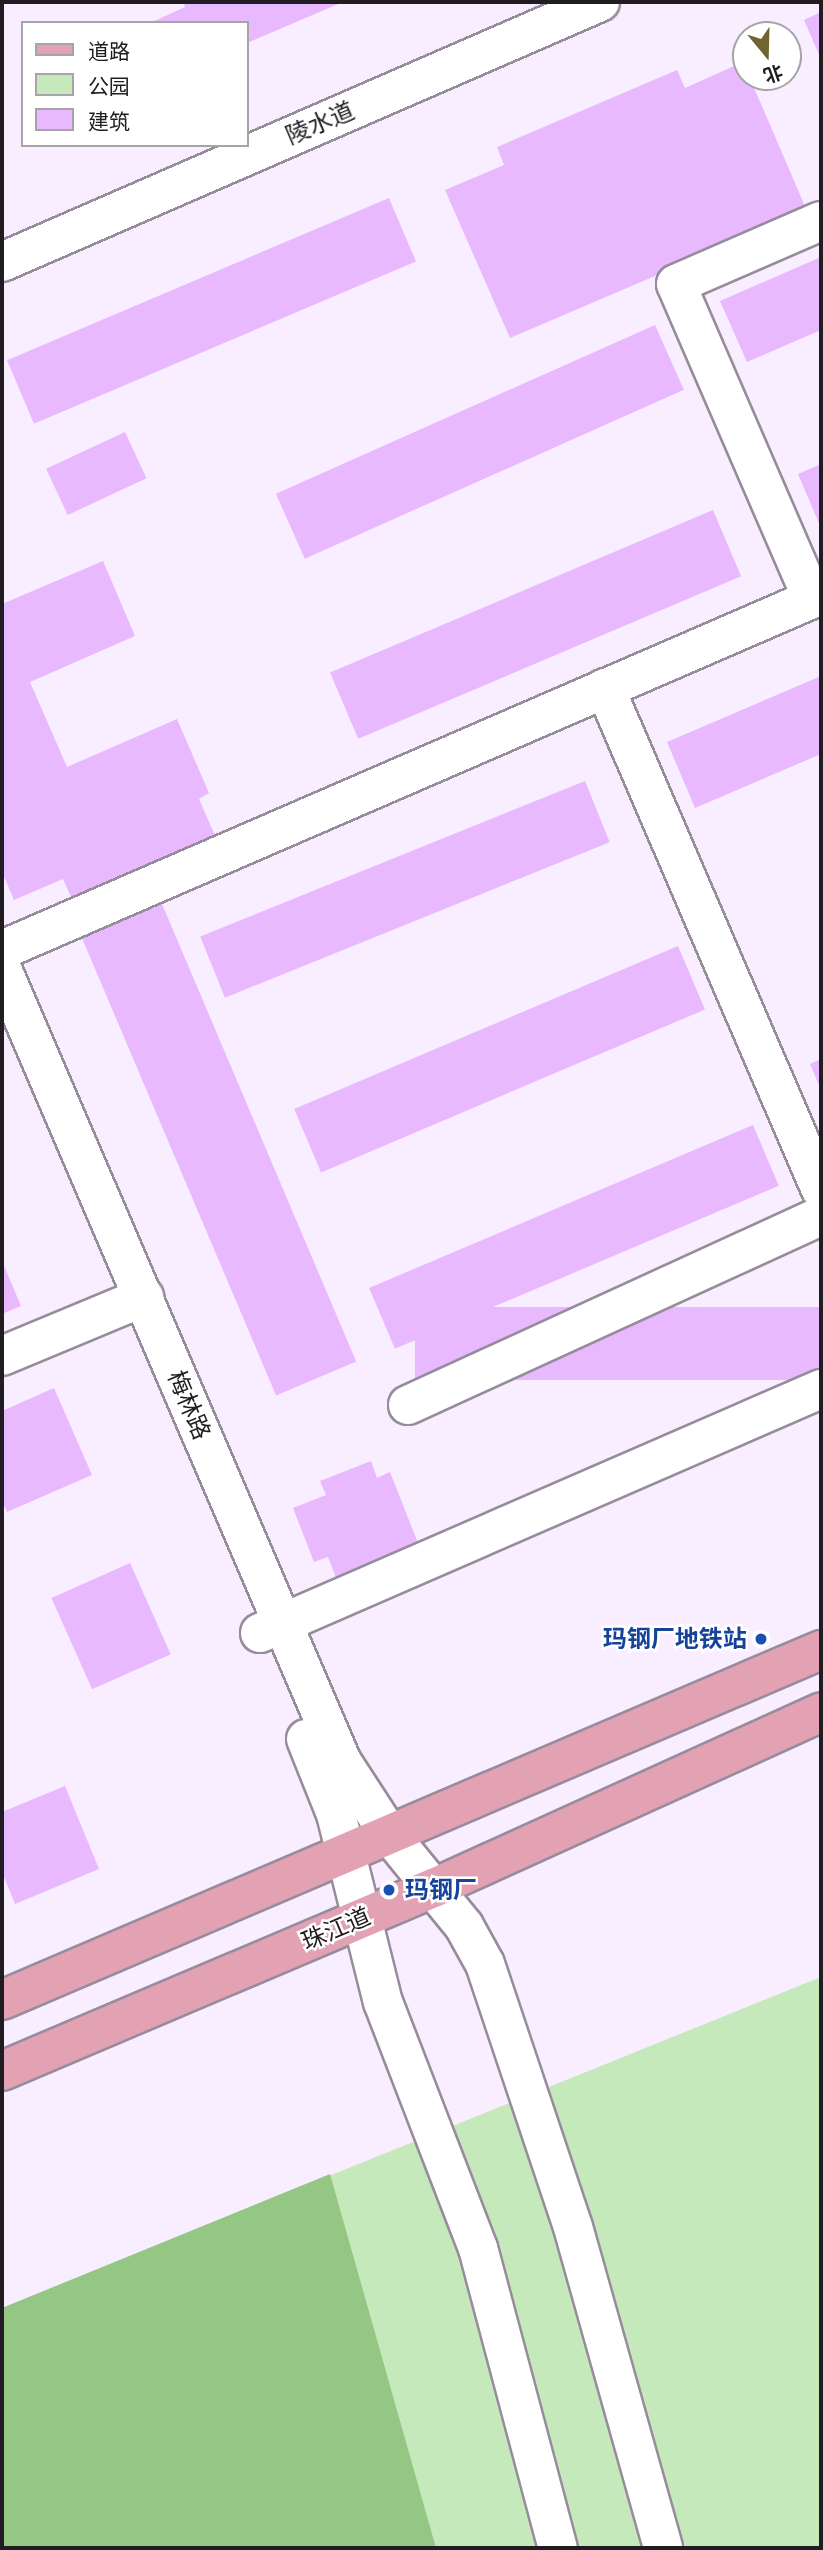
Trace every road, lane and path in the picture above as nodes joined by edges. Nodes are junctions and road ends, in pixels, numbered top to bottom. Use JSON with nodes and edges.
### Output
{"nodes":[{"id":1,"x":536,"y":2,"type":"edge"},
{"id":2,"x":600,"y":2,"type":"edge"},
{"id":3,"x":248,"y":129,"type":"edge"},
{"id":4,"x":205,"y":147,"type":"edge"},
{"id":5,"x":821,"y":221,"type":"edge"},
{"id":6,"x":2,"y":237,"type":"edge"},
{"id":7,"x":2,"y":261,"type":"edge"},
{"id":8,"x":817,"y":597,"type":"edge"},
{"id":9,"x":605,"y":688,"type":"junction"},
{"id":10,"x":2,"y":950,"type":"edge"},
{"id":11,"x":2,"y":969,"type":"edge"},
{"id":12,"x":2,"y":1029,"type":"edge"},
{"id":13,"x":821,"y":1190,"type":"edge"},
{"id":14,"x":821,"y":1216,"type":"edge"},
{"id":15,"x":132,"y":1301,"type":"junction"},
{"id":16,"x":2,"y":1356,"type":"edge"},
{"id":17,"x":821,"y":1389,"type":"edge"},
{"id":18,"x":408,"y":1405,"type":"dead end"},
{"id":19,"x":271,"y":1628,"type":"junction"},
{"id":20,"x":821,"y":1650,"type":"edge"},
{"id":21,"x":821,"y":1712,"type":"edge"},
{"id":22,"x":389,"y":1834,"type":"junction"},
{"id":23,"x":346,"y":1852,"type":"junction"},
{"id":24,"x":436,"y":1886,"type":"junction"},
{"id":25,"x":363,"y":1917,"type":"junction"},
{"id":26,"x":2,"y":2000,"type":"edge"},
{"id":27,"x":2,"y":2071,"type":"edge"},
{"id":28,"x":558,"y":2548,"type":"edge"},
{"id":29,"x":663,"y":2548,"type":"edge"}],
"edges":[{"from":1,"to":3,"type":"street","name":"陵水道"},
{"from":2,"to":7,"type":"street","name":"陵水道"},
{"from":4,"to":6,"type":"street"},
{"from":5,"to":8,"type":"street"},
{"from":8,"to":9,"type":"street"},
{"from":9,"to":10,"type":"street"},
{"from":9,"to":13,"type":"street"},
{"from":11,"to":15,"type":"street","name":"梅林路"},
{"from":12,"to":15,"type":"street","name":"梅林路"},
{"from":14,"to":18,"type":"street"},
{"from":15,"to":16,"type":"street"},
{"from":15,"to":19,"type":"street","name":"梅林路"},
{"from":17,"to":19,"type":"street"},
{"from":19,"to":22,"type":"street","name":"梅林路"},
{"from":19,"to":23,"type":"street","name":"梅林路"},
{"from":20,"to":22,"type":"main road"},
{"from":21,"to":24,"type":"main road","name":"珠江道"},
{"from":22,"to":23,"type":"main road"},
{"from":22,"to":24,"type":"street","name":"梅林路"},
{"from":23,"to":25,"type":"street","name":"梅林路"},
{"from":23,"to":26,"type":"main road"},
{"from":24,"to":25,"type":"main road","name":"珠江道"},
{"from":24,"to":29,"type":"street","name":"梅林路"},
{"from":25,"to":27,"type":"main road","name":"珠江道"},
{"from":25,"to":28,"type":"street","name":"梅林路"}]}
